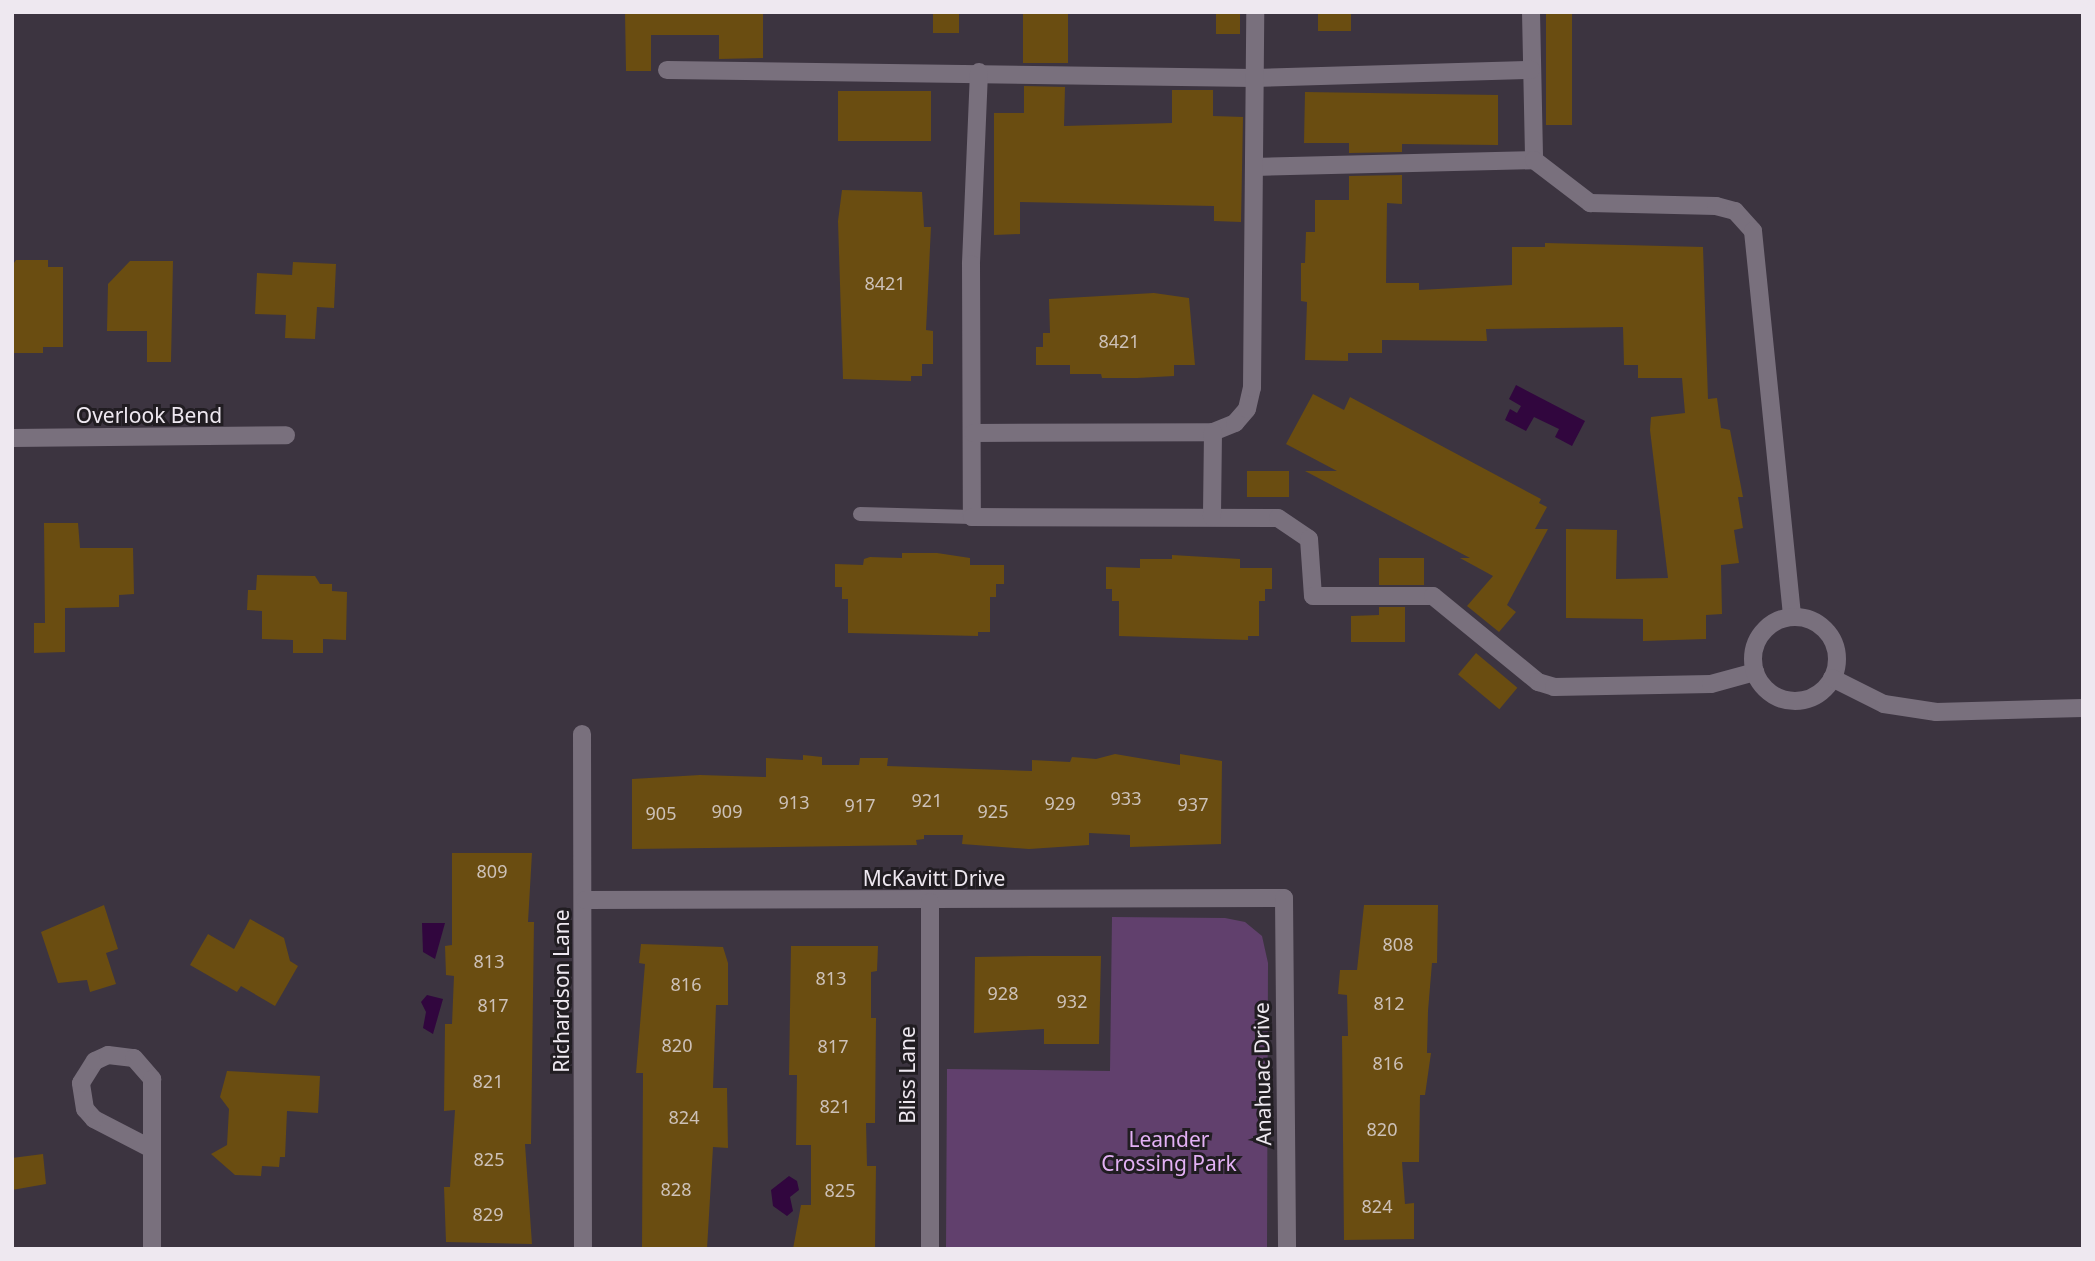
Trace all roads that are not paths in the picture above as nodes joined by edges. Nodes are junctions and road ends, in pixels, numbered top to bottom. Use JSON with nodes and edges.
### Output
{"nodes":[{"id":1,"x":1255,"y":12,"type":"edge"},
{"id":2,"x":1531,"y":12,"type":"edge"},
{"id":3,"x":667,"y":70,"type":"dead end"},
{"id":4,"x":1531,"y":70,"type":"junction"},
{"id":5,"x":979,"y":72,"type":"junction"},
{"id":6,"x":1254,"y":78,"type":"junction"},
{"id":7,"x":1534,"y":160,"type":"junction"},
{"id":8,"x":1254,"y":167,"type":"junction"},
{"id":9,"x":1213,"y":432,"type":"junction"},
{"id":10,"x":973,"y":433,"type":"junction"},
{"id":11,"x":286,"y":435,"type":"dead end"},
{"id":12,"x":12,"y":438,"type":"edge"},
{"id":13,"x":860,"y":514,"type":"dead end"},
{"id":14,"x":972,"y":517,"type":"junction"},
{"id":15,"x":1212,"y":517,"type":"junction"},
{"id":16,"x":1793,"y":617,"type":"junction"},
{"id":17,"x":1755,"y":672,"type":"junction"},
{"id":18,"x":1832,"y":678,"type":"junction"},
{"id":19,"x":2083,"y":708,"type":"edge"},
{"id":20,"x":582,"y":734,"type":"dead end"},
{"id":21,"x":1284,"y":898,"type":"joint"},
{"id":22,"x":585,"y":900,"type":"junction"},
{"id":23,"x":930,"y":902,"type":"junction"},
{"id":24,"x":148,"y":1147,"type":"junction"},
{"id":25,"x":152,"y":1249,"type":"edge"},
{"id":26,"x":583,"y":1249,"type":"edge"},
{"id":27,"x":930,"y":1249,"type":"edge"},
{"id":28,"x":1287,"y":1249,"type":"edge"}],
"edges":[{"from":1,"to":6,"type":"street"},
{"from":2,"to":4,"type":"street"},
{"from":3,"to":5,"type":"street"},
{"from":4,"to":6,"type":"street"},
{"from":4,"to":7,"type":"street"},
{"from":5,"to":6,"type":"street"},
{"from":5,"to":10,"type":"street"},
{"from":6,"to":8,"type":"street"},
{"from":7,"to":8,"type":"street"},
{"from":7,"to":16,"type":"street"},
{"from":8,"to":9,"type":"street"},
{"from":9,"to":10,"type":"street"},
{"from":9,"to":15,"type":"street"},
{"from":10,"to":14,"type":"street"},
{"from":11,"to":12,"type":"street","name":"Overlook Bend"},
{"from":13,"to":14,"type":"lane"},
{"from":14,"to":15,"type":"street"},
{"from":15,"to":17,"type":"street"},
{"from":16,"to":17,"type":"street"},
{"from":16,"to":18,"type":"street"},
{"from":17,"to":18,"type":"street"},
{"from":18,"to":19,"type":"street"},
{"from":20,"to":22,"type":"street","name":"Richardson Lane"},
{"from":21,"to":23,"type":"street","name":"McKavitt Drive"},
{"from":21,"to":28,"type":"street","name":"Anahuac Drive"},
{"from":22,"to":23,"type":"street","name":"McKavitt Drive"},
{"from":22,"to":26,"type":"street","name":"Richardson Lane"},
{"from":23,"to":27,"type":"street","name":"Bliss Lane"},
{"from":24,"to":24,"type":"street"},
{"from":24,"to":25,"type":"street"}]}
